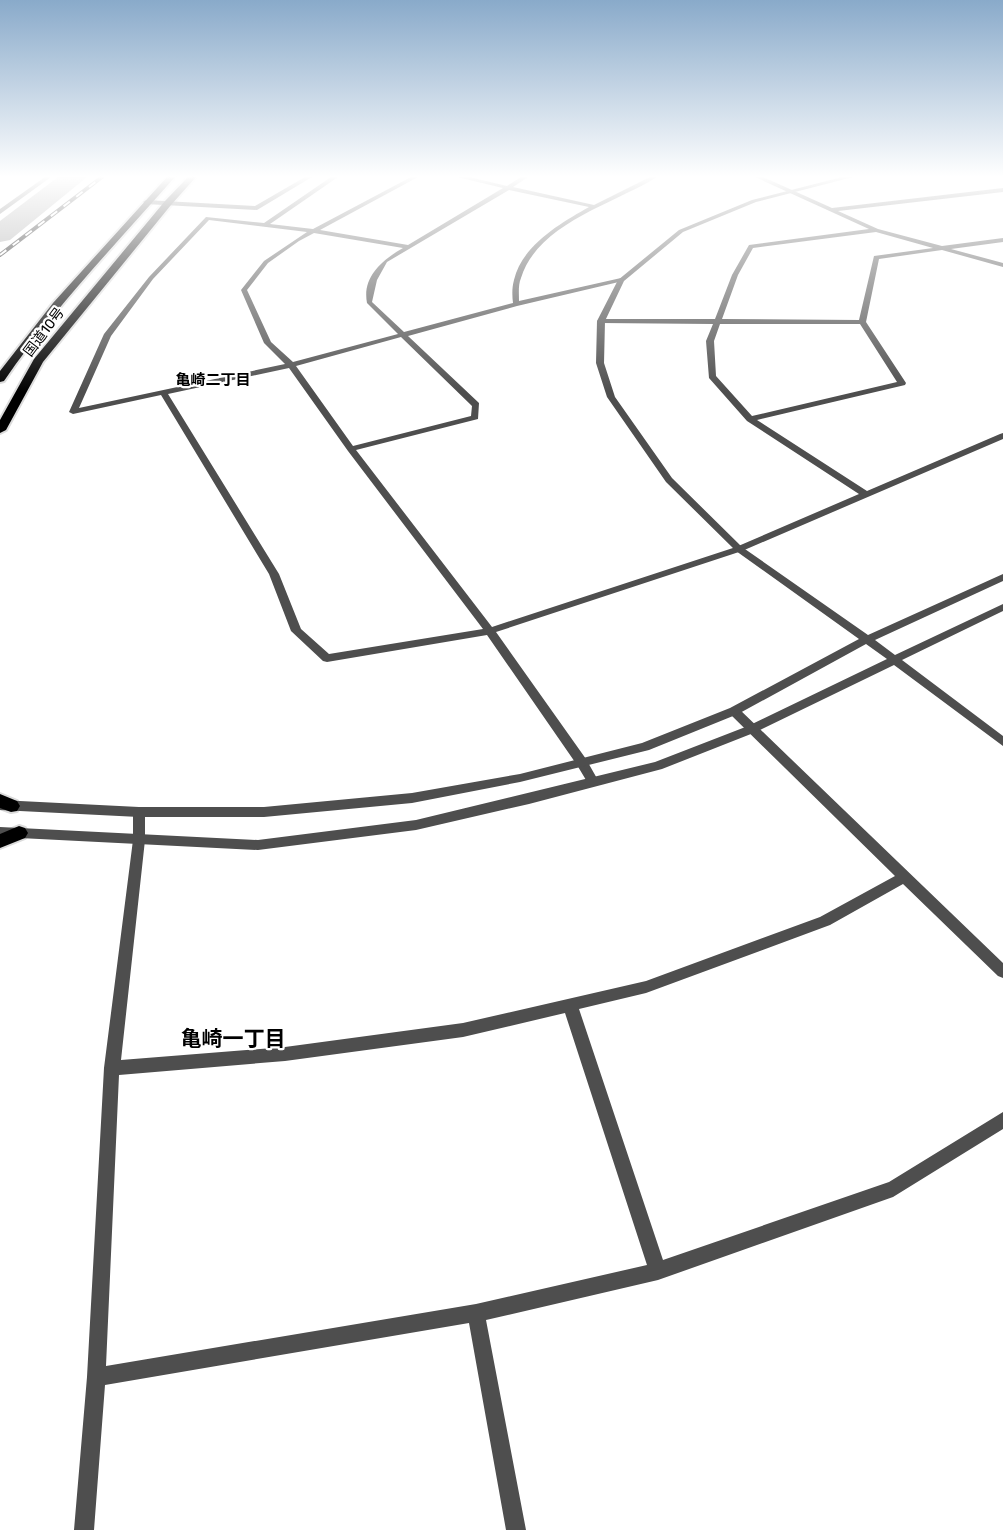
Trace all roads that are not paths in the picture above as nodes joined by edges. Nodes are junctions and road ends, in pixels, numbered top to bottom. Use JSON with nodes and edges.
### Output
{"nodes":[{"id":1,"x":106,"y":248,"type":"edge"},
{"id":2,"x":130,"y":248,"type":"edge"},
{"id":3,"x":179,"y":248,"type":"edge"},
{"id":4,"x":286,"y":248,"type":"edge"},
{"id":5,"x":407,"y":248,"type":"edge"},
{"id":6,"x":537,"y":248,"type":"edge"},
{"id":7,"x":660,"y":248,"type":"edge"},
{"id":8,"x":750,"y":248,"type":"edge"},
{"id":9,"x":938,"y":248,"type":"edge"},
{"id":10,"x":942,"y":248,"type":"edge"},
{"id":11,"x":1003,"y":265,"type":"edge"},
{"id":12,"x":621,"y":280,"type":"junction"},
{"id":13,"x":516,"y":304,"type":"junction"},
{"id":14,"x":718,"y":320,"type":"junction"},
{"id":15,"x":601,"y":321,"type":"junction"},
{"id":16,"x":862,"y":322,"type":"junction"},
{"id":17,"x":404,"y":336,"type":"junction"},
{"id":18,"x":291,"y":365,"type":"junction"},
{"id":19,"x":0,"y":379,"type":"edge"},
{"id":20,"x":164,"y":393,"type":"junction"},
{"id":21,"x":750,"y":419,"type":"junction"},
{"id":22,"x":0,"y":430,"type":"edge"},
{"id":23,"x":1003,"y":436,"type":"edge"},
{"id":24,"x":351,"y":449,"type":"junction"},
{"id":25,"x":865,"y":494,"type":"junction"},
{"id":26,"x":740,"y":549,"type":"junction"},
{"id":27,"x":1001,"y":579,"type":"edge"},
{"id":28,"x":1003,"y":607,"type":"edge"},
{"id":29,"x":490,"y":632,"type":"junction"},
{"id":30,"x":867,"y":639,"type":"junction"},
{"id":31,"x":894,"y":659,"type":"junction"},
{"id":32,"x":734,"y":711,"type":"junction"},
{"id":33,"x":752,"y":729,"type":"junction"},
{"id":34,"x":1003,"y":742,"type":"edge"},
{"id":35,"x":582,"y":762,"type":"junction"},
{"id":36,"x":592,"y":782,"type":"junction"},
{"id":37,"x":4,"y":804,"type":"edge"},
{"id":38,"x":139,"y":812,"type":"junction"},
{"id":39,"x":0,"y":832,"type":"edge"},
{"id":40,"x":19,"y":833,"type":"junction"},
{"id":41,"x":139,"y":840,"type":"junction"},
{"id":42,"x":0,"y":841,"type":"edge"},
{"id":43,"x":904,"y":877,"type":"junction"},
{"id":44,"x":1003,"y":972,"type":"edge"},
{"id":45,"x":570,"y":1005,"type":"junction"},
{"id":46,"x":112,"y":1068,"type":"junction"},
{"id":47,"x":1003,"y":1120,"type":"edge"},
{"id":48,"x":658,"y":1271,"type":"junction"},
{"id":49,"x":476,"y":1313,"type":"junction"},
{"id":50,"x":96,"y":1377,"type":"junction"},
{"id":51,"x":84,"y":1530,"type":"edge"},
{"id":52,"x":516,"y":1530,"type":"edge"}],
"edges":[{"from":1,"to":19,"type":"highway","name":"国道10号"},
{"from":2,"to":22,"type":"highway","name":"国道10号"},
{"from":3,"to":20,"type":"street"},
{"from":4,"to":18,"type":"street"},
{"from":5,"to":17,"type":"street"},
{"from":6,"to":13,"type":"street"},
{"from":7,"to":12,"type":"street"},
{"from":8,"to":14,"type":"street"},
{"from":9,"to":16,"type":"street"},
{"from":10,"to":11,"type":"street"},
{"from":12,"to":13,"type":"street"},
{"from":12,"to":15,"type":"street"},
{"from":13,"to":17,"type":"street"},
{"from":14,"to":15,"type":"street"},
{"from":14,"to":16,"type":"street"},
{"from":14,"to":21,"type":"street"},
{"from":15,"to":26,"type":"street"},
{"from":16,"to":21,"type":"street"},
{"from":17,"to":18,"type":"street"},
{"from":17,"to":24,"type":"street"},
{"from":18,"to":20,"type":"street"},
{"from":18,"to":24,"type":"street"},
{"from":20,"to":29,"type":"street"},
{"from":21,"to":25,"type":"street"},
{"from":23,"to":25,"type":"street"},
{"from":24,"to":29,"type":"street"},
{"from":25,"to":26,"type":"street"},
{"from":26,"to":29,"type":"street"},
{"from":26,"to":30,"type":"street"},
{"from":27,"to":30,"type":"street"},
{"from":28,"to":31,"type":"street"},
{"from":29,"to":35,"type":"street"},
{"from":30,"to":31,"type":"street"},
{"from":30,"to":32,"type":"street"},
{"from":31,"to":33,"type":"street"},
{"from":31,"to":34,"type":"street"},
{"from":32,"to":33,"type":"street"},
{"from":32,"to":35,"type":"street"},
{"from":33,"to":36,"type":"street"},
{"from":33,"to":43,"type":"street"},
{"from":35,"to":36,"type":"street"},
{"from":35,"to":38,"type":"street"},
{"from":36,"to":41,"type":"street"},
{"from":37,"to":38,"type":"street"},
{"from":38,"to":41,"type":"street"},
{"from":39,"to":40,"type":"street"},
{"from":40,"to":41,"type":"street"},
{"from":40,"to":42,"type":"highway"},
{"from":41,"to":46,"type":"street"},
{"from":43,"to":44,"type":"street"},
{"from":43,"to":45,"type":"street"},
{"from":45,"to":46,"type":"street"},
{"from":45,"to":48,"type":"street"},
{"from":46,"to":50,"type":"street"},
{"from":47,"to":48,"type":"street"},
{"from":48,"to":49,"type":"street"},
{"from":49,"to":50,"type":"street"},
{"from":49,"to":52,"type":"street"},
{"from":50,"to":51,"type":"street"}]}
